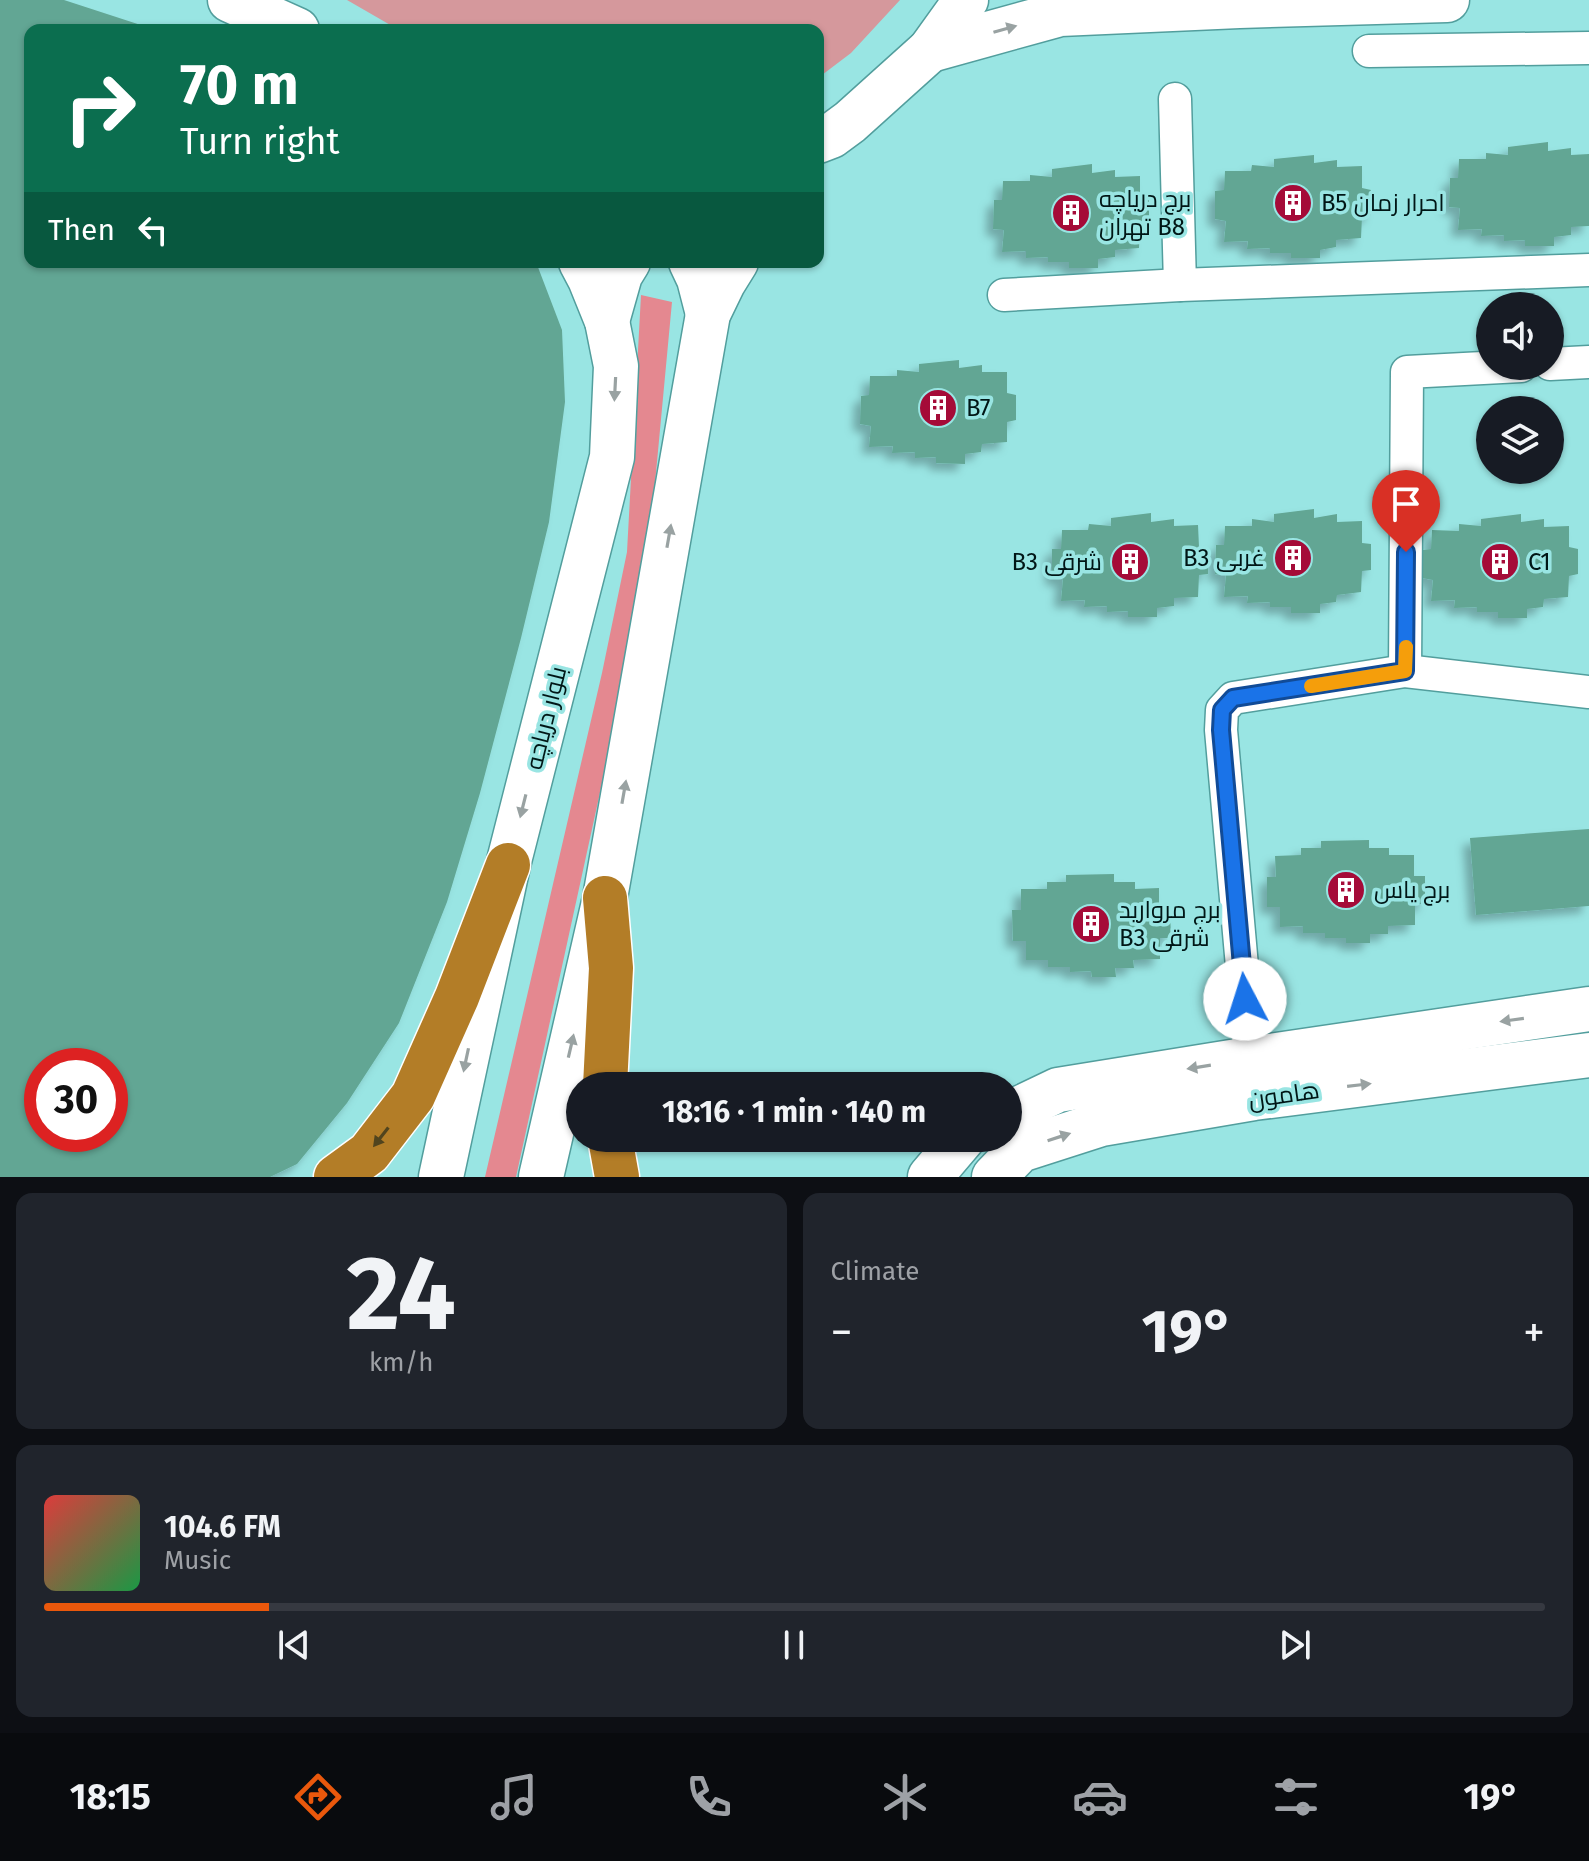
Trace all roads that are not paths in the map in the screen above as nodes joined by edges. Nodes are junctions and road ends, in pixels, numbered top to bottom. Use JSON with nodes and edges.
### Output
{"nodes":[{"id":1,"x":230,"y":0,"type":"edge"},
{"id":2,"x":300,"y":0,"type":"edge"},
{"id":3,"x":966,"y":0,"type":"edge"},
{"id":4,"x":1447,"y":0,"type":"edge"},
{"id":5,"x":284,"y":24,"type":"edge"},
{"id":6,"x":317,"y":24,"type":"edge"},
{"id":7,"x":1589,"y":48,"type":"edge"},
{"id":8,"x":930,"y":50,"type":"junction"},
{"id":9,"x":1369,"y":51,"type":"dead end"},
{"id":10,"x":1175,"y":99,"type":"dead end"},
{"id":11,"x":824,"y":142,"type":"edge"},
{"id":12,"x":584,"y":268,"type":"edge"},
{"id":13,"x":624,"y":268,"type":"edge"},
{"id":14,"x":694,"y":268,"type":"edge"},
{"id":15,"x":732,"y":268,"type":"edge"},
{"id":16,"x":1589,"y":270,"type":"edge"},
{"id":17,"x":1180,"y":285,"type":"junction"},
{"id":18,"x":1004,"y":295,"type":"dead end"},
{"id":19,"x":708,"y":314,"type":"junction"},
{"id":20,"x":607,"y":321,"type":"junction"},
{"id":21,"x":1589,"y":362,"type":"edge"},
{"id":22,"x":1564,"y":363,"type":"edge"},
{"id":23,"x":1476,"y":368,"type":"edge"},
{"id":24,"x":1405,"y":671,"type":"junction"},
{"id":25,"x":1589,"y":692,"type":"edge"},
{"id":26,"x":508,"y":865,"type":"junction"},
{"id":27,"x":605,"y":898,"type":"junction"},
{"id":28,"x":1589,"y":1009,"type":"edge"},
{"id":29,"x":1589,"y":1055,"type":"edge"},
{"id":30,"x":606,"y":1072,"type":"edge"},
{"id":31,"x":1252,"y":1078,"type":"junction"},
{"id":32,"x":1022,"y":1107,"type":"edge"},
{"id":33,"x":613,"y":1152,"type":"edge"},
{"id":34,"x":951,"y":1152,"type":"edge"},
{"id":35,"x":336,"y":1177,"type":"edge"},
{"id":36,"x":441,"y":1177,"type":"edge"},
{"id":37,"x":541,"y":1177,"type":"edge"},
{"id":38,"x":617,"y":1177,"type":"edge"},
{"id":39,"x":930,"y":1177,"type":"edge"},
{"id":40,"x":994,"y":1177,"type":"edge"}],
"edges":[{"from":1,"to":5,"type":"main road"},
{"from":2,"to":6,"type":"main road"},
{"from":3,"to":8,"type":"main road"},
{"from":8,"to":4,"type":"main road","one_way":true},
{"from":7,"to":9,"type":"street"},
{"from":8,"to":11,"type":"main road"},
{"from":10,"to":17,"type":"street"},
{"from":12,"to":20,"type":"main road","name":"بلوار دریاچه"},
{"from":13,"to":20,"type":"main road"},
{"from":14,"to":19,"type":"main road"},
{"from":15,"to":19,"type":"main road"},
{"from":16,"to":17,"type":"street"},
{"from":17,"to":18,"type":"street"},
{"from":27,"to":19,"type":"main road","one_way":true},
{"from":20,"to":26,"type":"main road","name":"بلوار دریاچه","one_way":true},
{"from":21,"to":22,"type":"street"},
{"from":23,"to":24,"type":"street"},
{"from":24,"to":25,"type":"street"},
{"from":24,"to":31,"type":"street"},
{"from":26,"to":35,"type":"highway","one_way":true},
{"from":26,"to":36,"type":"main road","name":"بلوار دریاچه","one_way":true},
{"from":27,"to":30,"type":"highway"},
{"from":37,"to":27,"type":"main road","one_way":true},
{"from":28,"to":31,"type":"main road","name":"هامون","one_way":true},
{"from":31,"to":29,"type":"main road","name":"هامون","one_way":true},
{"from":31,"to":32,"type":"main road","name":"هامون","one_way":true},
{"from":40,"to":31,"type":"main road","name":"هامون","one_way":true},
{"from":33,"to":38,"type":"highway"},
{"from":34,"to":39,"type":"main road"}]}
